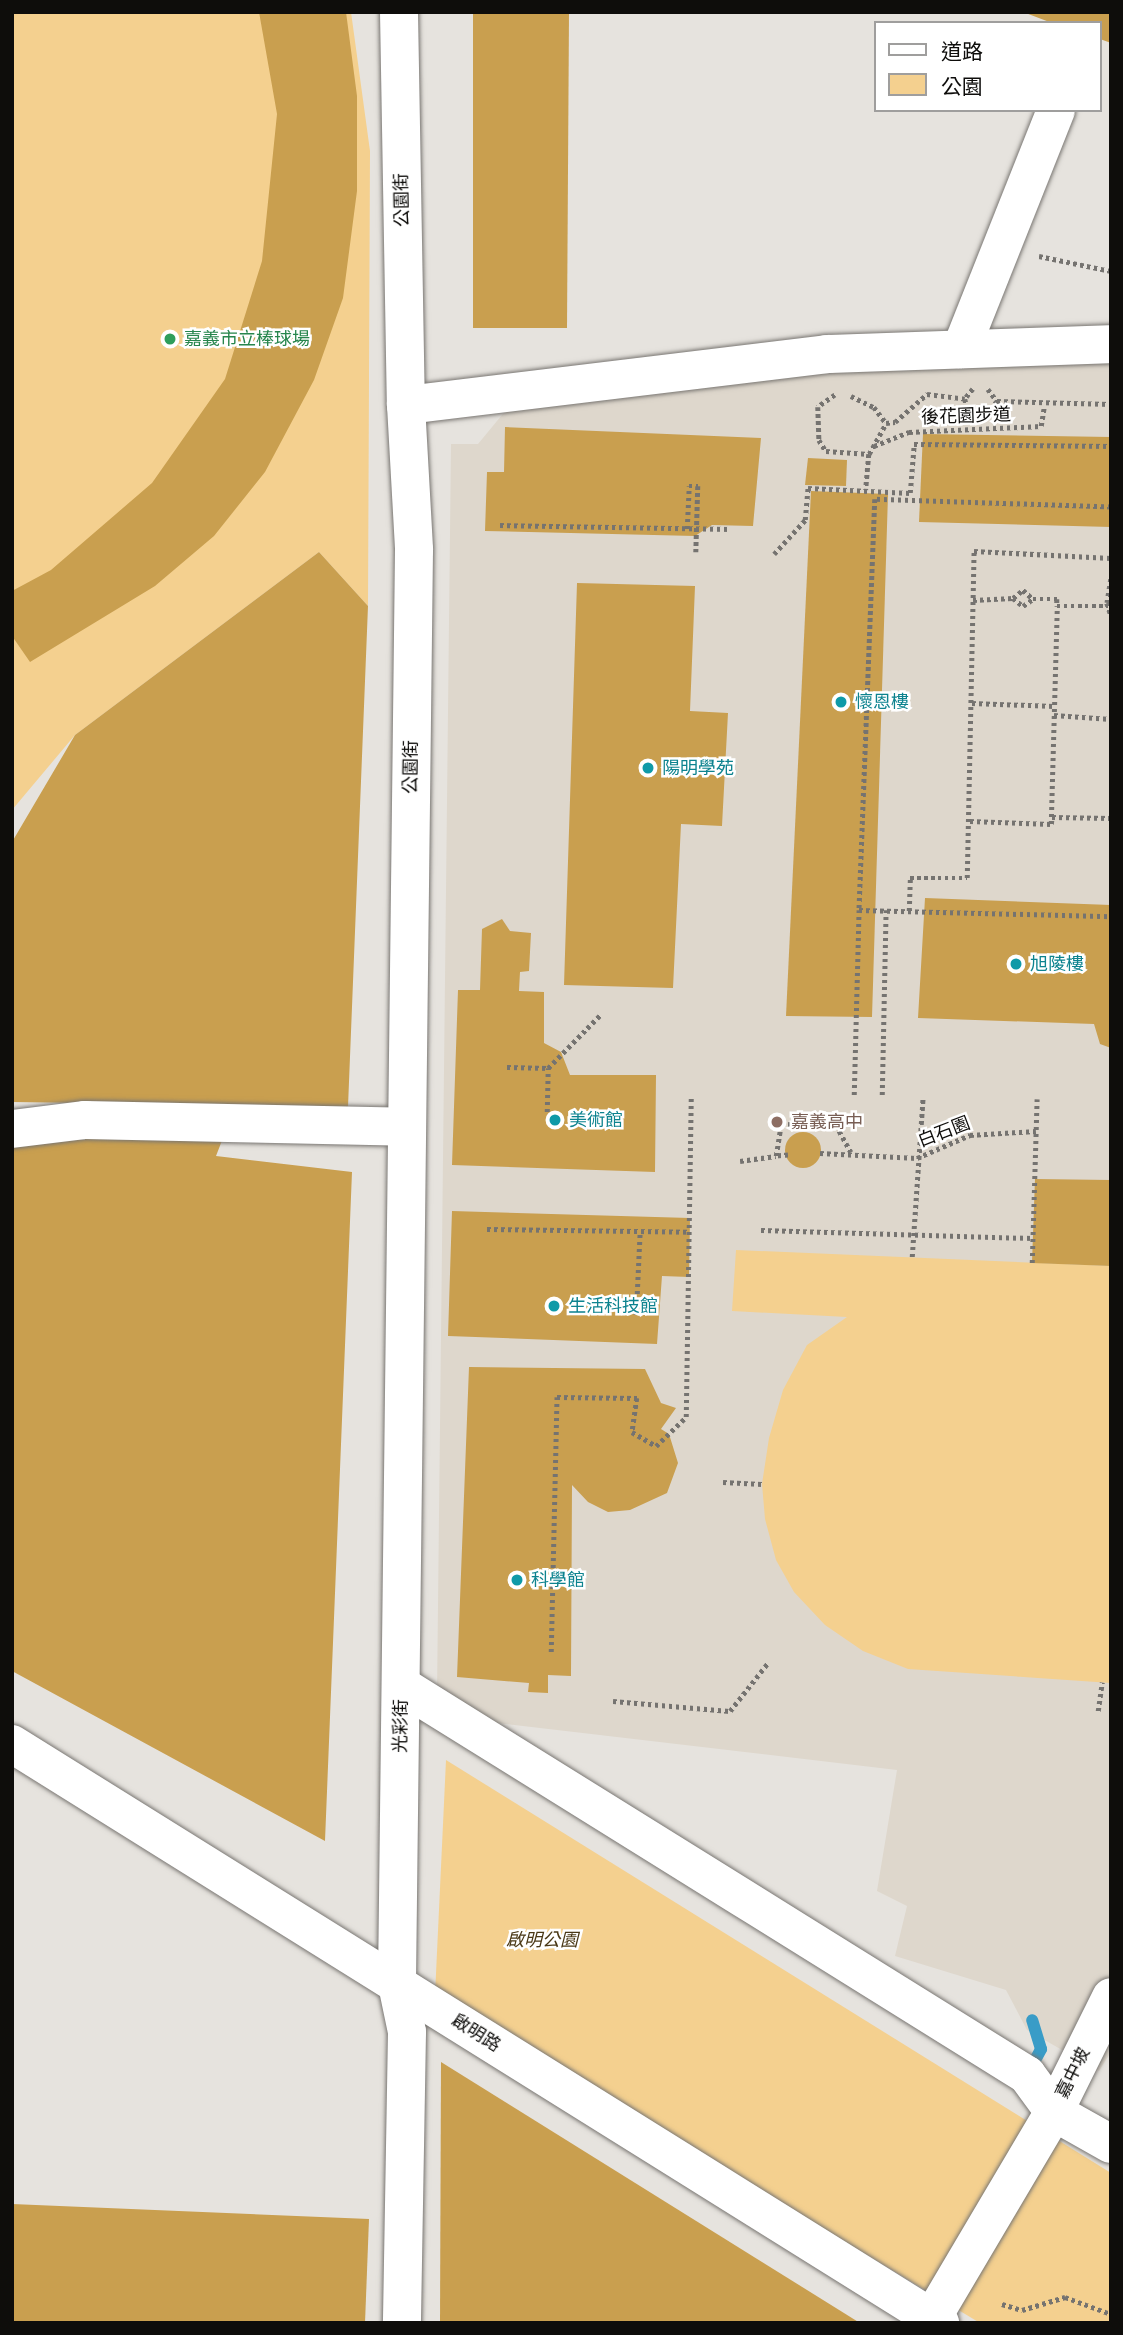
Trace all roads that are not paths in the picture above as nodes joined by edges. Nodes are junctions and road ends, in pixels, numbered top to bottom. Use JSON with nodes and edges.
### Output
{"nodes":[{"id":1,"x":399,"y":12,"type":"edge"},
{"id":2,"x":1055,"y":112,"type":"edge"},
{"id":3,"x":1111,"y":344,"type":"edge"},
{"id":4,"x":961,"y":349,"type":"junction"},
{"id":5,"x":406,"y":405,"type":"junction"},
{"id":6,"x":405,"y":1127,"type":"junction"},
{"id":7,"x":12,"y":1129,"type":"edge"},
{"id":8,"x":402,"y":1686,"type":"junction"},
{"id":9,"x":12,"y":1744,"type":"edge"},
{"id":10,"x":397,"y":1984,"type":"junction"},
{"id":11,"x":1111,"y":1997,"type":"edge"},
{"id":12,"x":1054,"y":2112,"type":"junction"},
{"id":13,"x":1111,"y":2144,"type":"edge"},
{"id":14,"x":936,"y":2320,"type":"edge"},
{"id":15,"x":402,"y":2323,"type":"edge"}],
"edges":[{"from":1,"to":5,"type":"street","name":"公園街"},
{"from":2,"to":4,"type":"street"},
{"from":3,"to":4,"type":"street"},
{"from":4,"to":5,"type":"street"},
{"from":5,"to":6,"type":"street","name":"公園街"},
{"from":6,"to":7,"type":"street"},
{"from":6,"to":8,"type":"street","name":"光彩街"},
{"from":8,"to":10,"type":"street","name":"光彩街"},
{"from":8,"to":12,"type":"street"},
{"from":9,"to":10,"type":"street","name":"啟明路"},
{"from":10,"to":14,"type":"street","name":"啟明路"},
{"from":10,"to":15,"type":"street","name":"光彩街"},
{"from":11,"to":12,"type":"street","name":"嘉中坡"},
{"from":12,"to":13,"type":"street"},
{"from":12,"to":14,"type":"street","name":"嘉中坡"}]}
